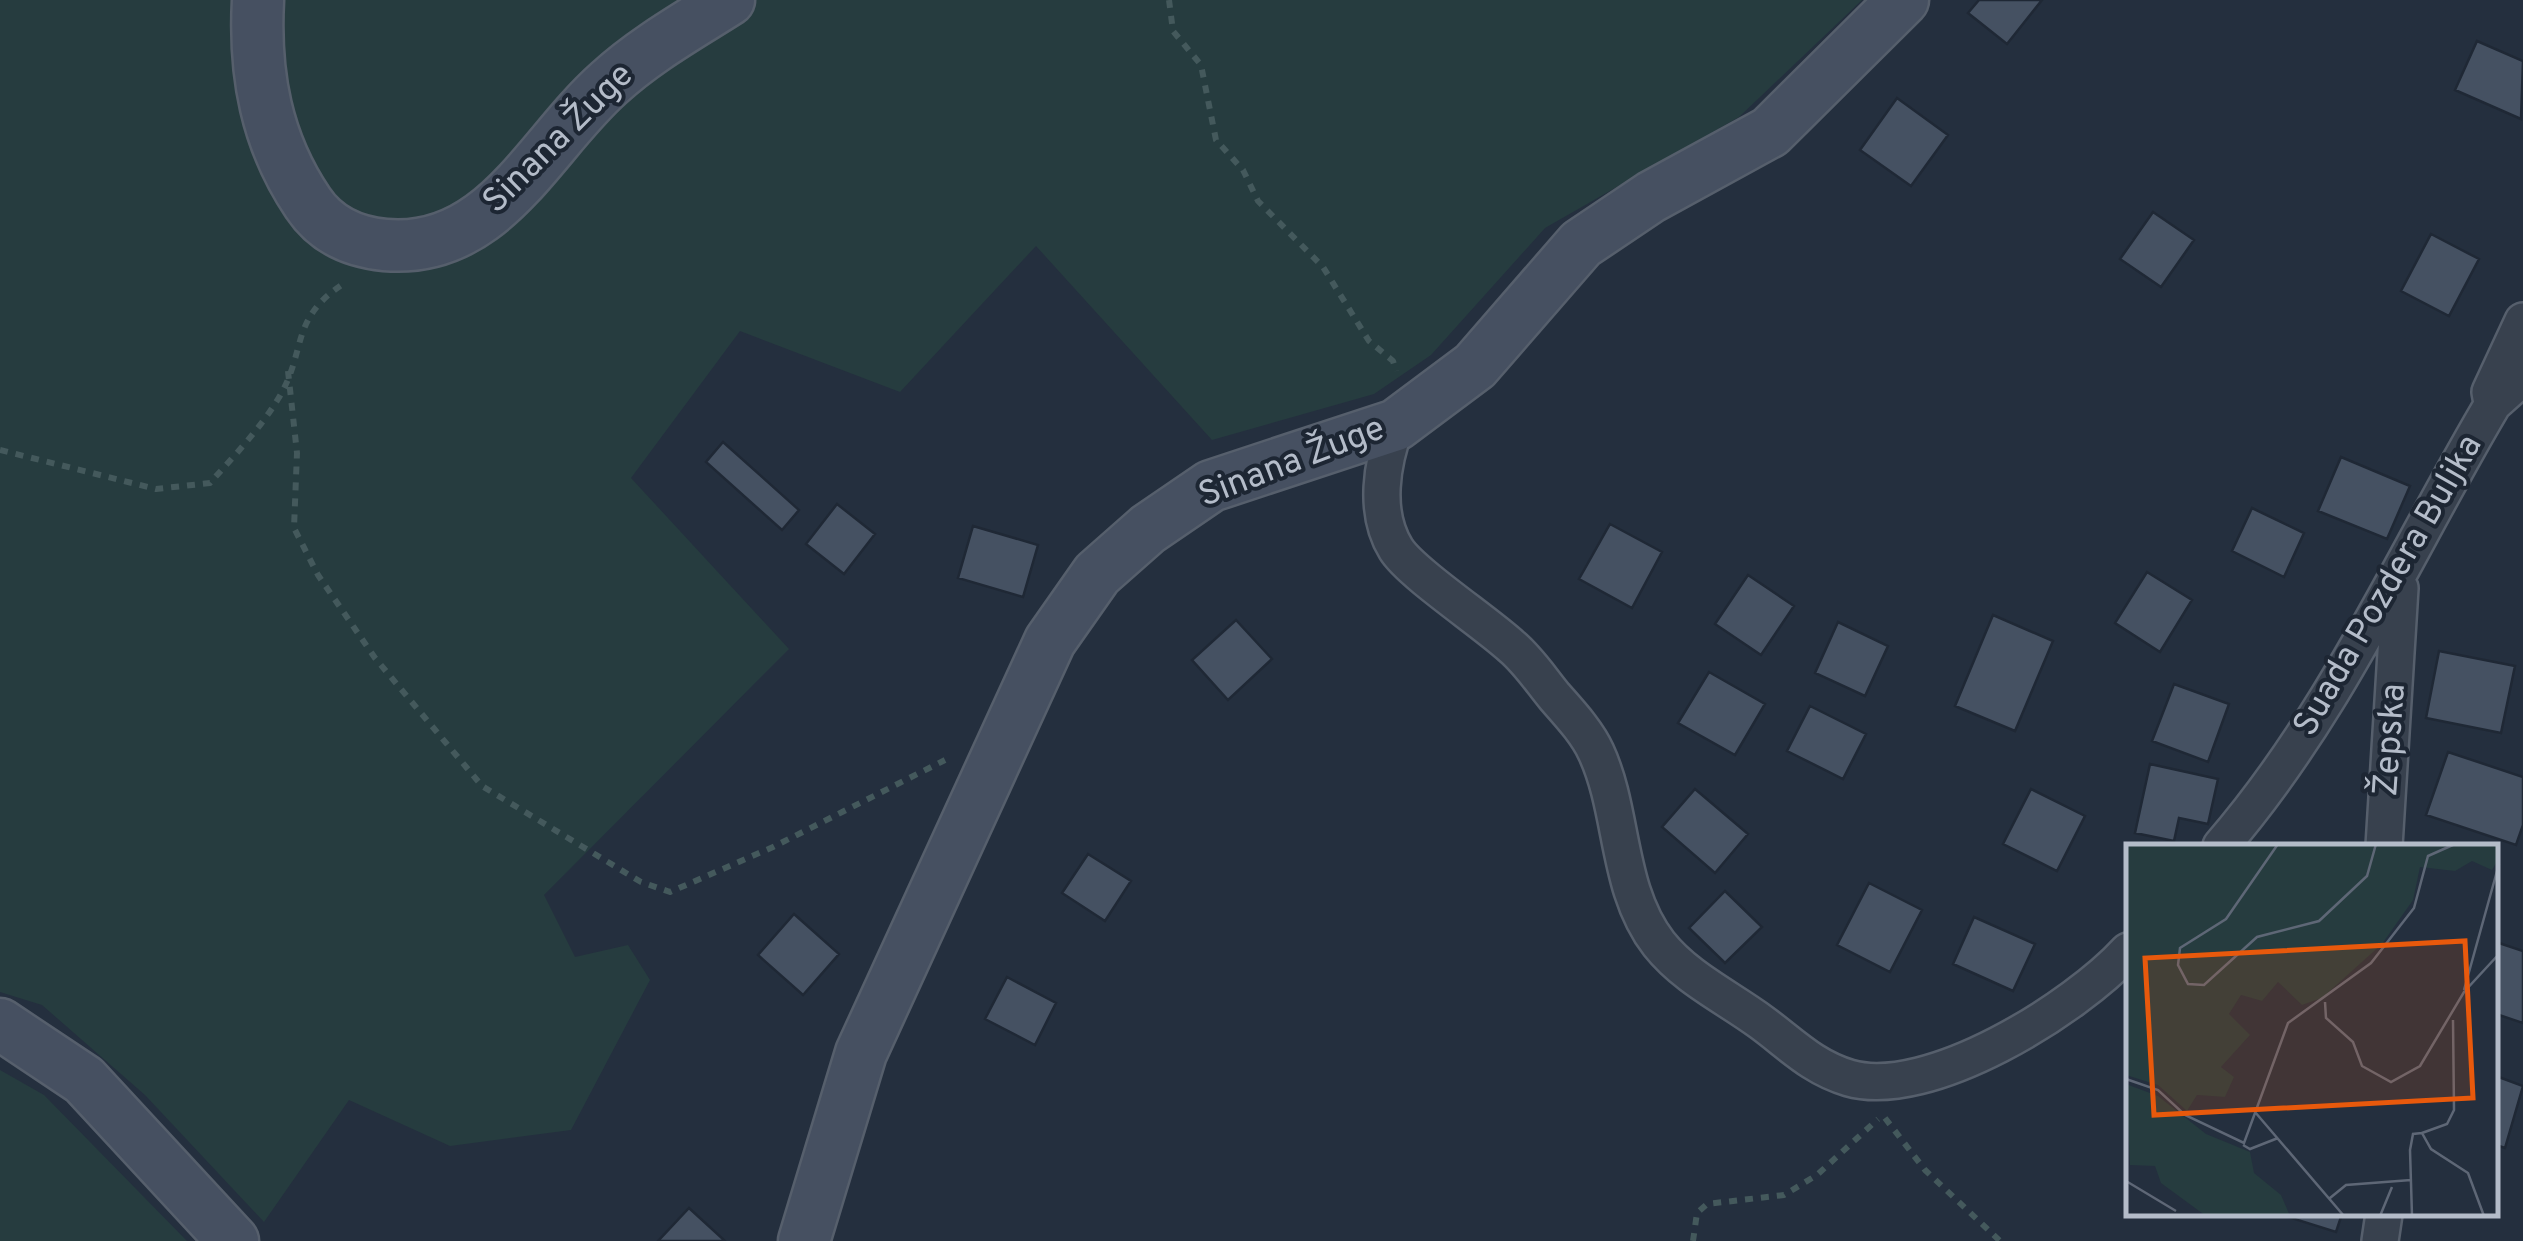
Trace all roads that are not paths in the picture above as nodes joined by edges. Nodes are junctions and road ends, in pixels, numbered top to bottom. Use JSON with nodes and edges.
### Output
{"nodes":[{"id":1,"x":258,"y":0,"type":"edge"},
{"id":2,"x":729,"y":0,"type":"edge"},
{"id":3,"x":1903,"y":0,"type":"edge"},
{"id":4,"x":2523,"y":321,"type":"edge"},
{"id":5,"x":2523,"y":377,"type":"edge"},
{"id":6,"x":2492,"y":404,"type":"junction"},
{"id":7,"x":1396,"y":425,"type":"junction"},
{"id":8,"x":2401,"y":574,"type":"junction"},
{"id":9,"x":2223,"y":844,"type":"edge"},
{"id":10,"x":2384,"y":844,"type":"edge"},
{"id":11,"x":2126,"y":953,"type":"edge"},
{"id":12,"x":0,"y":1024,"type":"edge"},
{"id":13,"x":2384,"y":1216,"type":"edge"},
{"id":14,"x":234,"y":1241,"type":"edge"},
{"id":15,"x":804,"y":1241,"type":"edge"},
{"id":16,"x":2380,"y":1241,"type":"edge"}],
"edges":[{"from":1,"to":2,"type":"main road","name":"Sinana Žuge"},
{"from":3,"to":7,"type":"main road","name":"Sinana Žuge"},
{"from":4,"to":6,"type":"street"},
{"from":5,"to":6,"type":"street","name":"Suada Pozdera Buljka"},
{"from":6,"to":8,"type":"street","name":"Suada Pozdera Buljka"},
{"from":7,"to":11,"type":"street"},
{"from":7,"to":15,"type":"main road","name":"Sinana Žuge"},
{"from":8,"to":9,"type":"street","name":"Suada Pozdera Buljka"},
{"from":8,"to":10,"type":"street","name":"Žepska"},
{"from":12,"to":14,"type":"main road"},
{"from":13,"to":16,"type":"street"}]}
